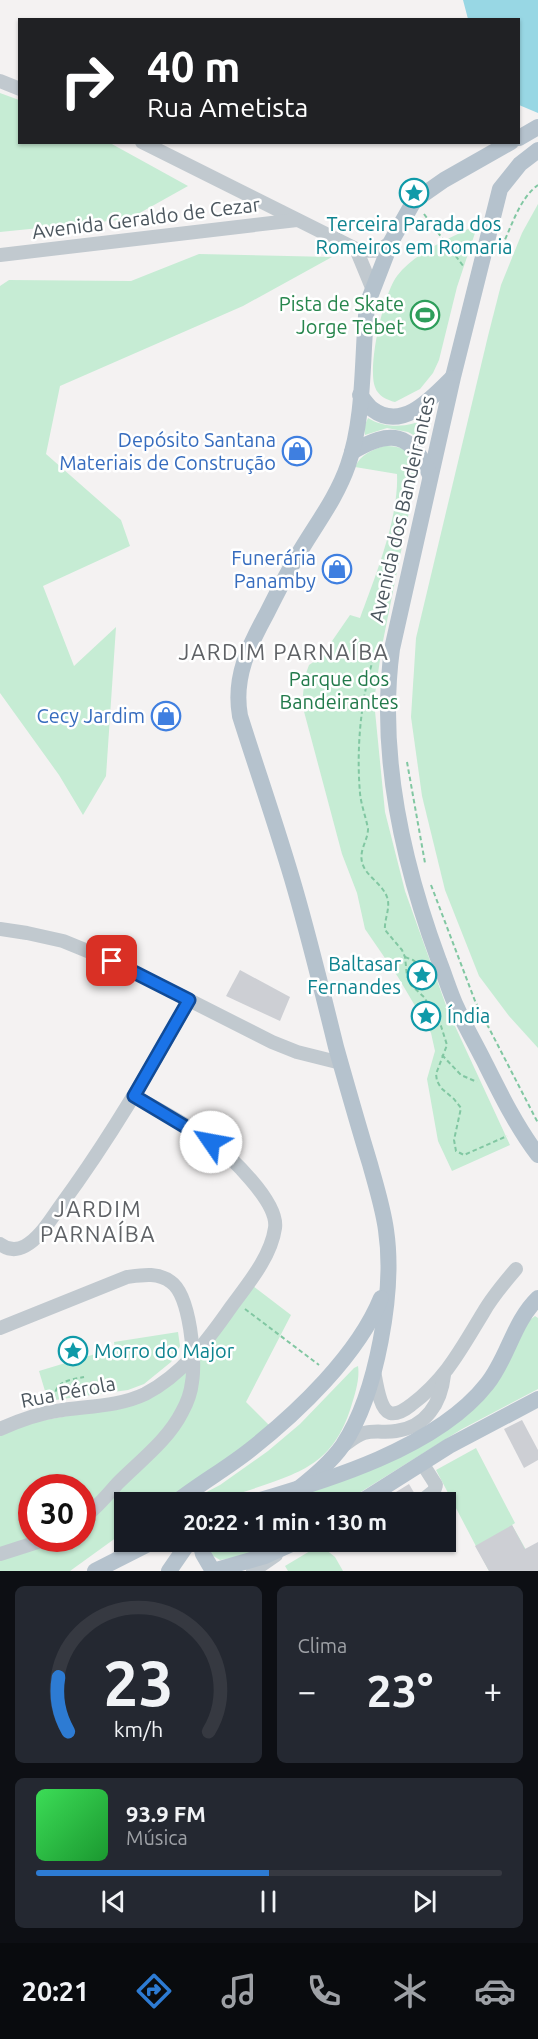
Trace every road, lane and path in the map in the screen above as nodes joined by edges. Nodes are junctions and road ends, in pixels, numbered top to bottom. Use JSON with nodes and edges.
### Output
{"nodes":[{"id":1,"x":0,"y":81,"type":"edge"},
{"id":2,"x":18,"y":88,"type":"edge"},
{"id":3,"x":537,"y":128,"type":"edge"},
{"id":4,"x":520,"y":137,"type":"edge"},
{"id":5,"x":146,"y":144,"type":"edge"},
{"id":6,"x":507,"y":144,"type":"edge"},
{"id":7,"x":538,"y":150,"type":"edge"},
{"id":8,"x":538,"y":185,"type":"edge"},
{"id":9,"x":414,"y":201,"type":"junction"},
{"id":10,"x":297,"y":220,"type":"junction"},
{"id":11,"x":392,"y":240,"type":"junction"},
{"id":12,"x":356,"y":249,"type":"junction"},
{"id":13,"x":500,"y":250,"type":"dead end"},
{"id":14,"x":0,"y":255,"type":"edge"},
{"id":15,"x":476,"y":284,"type":"junction"},
{"id":16,"x":373,"y":290,"type":"junction"},
{"id":17,"x":453,"y":377,"type":"junction"},
{"id":18,"x":360,"y":395,"type":"junction"},
{"id":19,"x":352,"y":452,"type":"junction"},
{"id":20,"x":430,"y":475,"type":"junction"},
{"id":21,"x":379,"y":642,"type":"dead end"},
{"id":22,"x":407,"y":762,"type":"dead end"},
{"id":23,"x":426,"y":864,"type":"dead end"},
{"id":24,"x":428,"y":876,"type":"dead end"},
{"id":25,"x":0,"y":929,"type":"edge"},
{"id":26,"x":405,"y":957,"type":"junction"},
{"id":27,"x":430,"y":974,"type":"dead end"},
{"id":28,"x":189,"y":1000,"type":"junction"},
{"id":29,"x":442,"y":1055,"type":"junction"},
{"id":30,"x":341,"y":1064,"type":"junction"},
{"id":31,"x":477,"y":1076,"type":"dead end"},
{"id":32,"x":134,"y":1096,"type":"junction"},
{"id":33,"x":538,"y":1123,"type":"edge"},
{"id":34,"x":509,"y":1134,"type":"dead end"},
{"id":35,"x":538,"y":1155,"type":"edge"},
{"id":36,"x":0,"y":1244,"type":"edge"},
{"id":37,"x":516,"y":1269,"type":"dead end"},
{"id":38,"x":388,"y":1281,"type":"junction"},
{"id":39,"x":538,"y":1298,"type":"edge"},
{"id":40,"x":235,"y":1302,"type":"junction"},
{"id":41,"x":0,"y":1328,"type":"edge"},
{"id":42,"x":193,"y":1356,"type":"junction"},
{"id":43,"x":374,"y":1371,"type":"junction"},
{"id":44,"x":330,"y":1373,"type":"junction"},
{"id":45,"x":444,"y":1376,"type":"junction"},
{"id":46,"x":84,"y":1377,"type":"dead end"},
{"id":47,"x":538,"y":1399,"type":"edge"},
{"id":48,"x":53,"y":1411,"type":"junction"},
{"id":49,"x":0,"y":1429,"type":"edge"},
{"id":50,"x":342,"y":1446,"type":"junction"},
{"id":51,"x":422,"y":1463,"type":"junction"},
{"id":52,"x":298,"y":1489,"type":"junction"},
{"id":53,"x":190,"y":1492,"type":"edge"},
{"id":54,"x":288,"y":1492,"type":"edge"},
{"id":55,"x":376,"y":1492,"type":"edge"},
{"id":56,"x":433,"y":1492,"type":"edge"},
{"id":57,"x":96,"y":1505,"type":"edge"},
{"id":58,"x":18,"y":1548,"type":"edge"},
{"id":59,"x":114,"y":1550,"type":"edge"},
{"id":60,"x":132,"y":1552,"type":"edge"},
{"id":61,"x":182,"y":1552,"type":"edge"},
{"id":62,"x":203,"y":1552,"type":"edge"},
{"id":63,"x":274,"y":1552,"type":"edge"},
{"id":64,"x":280,"y":1552,"type":"edge"},
{"id":65,"x":0,"y":1554,"type":"edge"},
{"id":66,"x":87,"y":1571,"type":"edge"},
{"id":67,"x":95,"y":1571,"type":"edge"},
{"id":68,"x":169,"y":1571,"type":"edge"},
{"id":69,"x":213,"y":1571,"type":"edge"},
{"id":70,"x":253,"y":1571,"type":"edge"}],
"edges":[{"from":1,"to":2,"type":"street"},
{"from":3,"to":4,"type":"main road"},
{"from":5,"to":10,"type":"street"},
{"from":6,"to":9,"type":"main road"},
{"from":7,"to":15,"type":"main road","name":"Avenida dos Bandeirantes"},
{"from":8,"to":13,"type":"path"},
{"from":9,"to":11,"type":"main road"},
{"from":9,"to":15,"type":"path"},
{"from":10,"to":12,"type":"street"},
{"from":10,"to":14,"type":"street","name":"Avenida Geraldo de Cezar"},
{"from":11,"to":12,"type":"street"},
{"from":11,"to":16,"type":"main road"},
{"from":12,"to":16,"type":"street"},
{"from":15,"to":17,"type":"main road","name":"Avenida dos Bandeirantes"},
{"from":16,"to":18,"type":"main road"},
{"from":17,"to":18,"type":"main road"},
{"from":17,"to":20,"type":"main road","name":"Avenida dos Bandeirantes"},
{"from":18,"to":19,"type":"main road"},
{"from":19,"to":20,"type":"main road"},
{"from":19,"to":30,"type":"main road"},
{"from":20,"to":35,"type":"main road","name":"Avenida dos Bandeirantes"},
{"from":21,"to":26,"type":"path"},
{"from":22,"to":23,"type":"path"},
{"from":24,"to":33,"type":"path"},
{"from":25,"to":28,"type":"street"},
{"from":26,"to":27,"type":"path"},
{"from":26,"to":29,"type":"path"},
{"from":28,"to":30,"type":"street"},
{"from":28,"to":32,"type":"street"},
{"from":29,"to":31,"type":"path"},
{"from":29,"to":34,"type":"path"},
{"from":30,"to":38,"type":"main road"},
{"from":32,"to":36,"type":"street"},
{"from":32,"to":40,"type":"street","name":"Rua Pérola"},
{"from":37,"to":45,"type":"street"},
{"from":38,"to":43,"type":"main road"},
{"from":38,"to":44,"type":"main road"},
{"from":39,"to":52,"type":"main road"},
{"from":40,"to":42,"type":"street","name":"Rua Pérola"},
{"from":40,"to":44,"type":"path"},
{"from":41,"to":42,"type":"street"},
{"from":42,"to":48,"type":"street","name":"Rua Pérola"},
{"from":42,"to":57,"type":"street"},
{"from":43,"to":45,"type":"street"},
{"from":43,"to":50,"type":"main road"},
{"from":44,"to":53,"type":"main road"},
{"from":45,"to":50,"type":"street"},
{"from":46,"to":48,"type":"path"},
{"from":47,"to":51,"type":"main road"},
{"from":48,"to":49,"type":"street","name":"Rua Pérola"},
{"from":50,"to":52,"type":"main road"},
{"from":51,"to":55,"type":"main road"},
{"from":51,"to":56,"type":"street"},
{"from":52,"to":54,"type":"main road"},
{"from":58,"to":65,"type":"street"},
{"from":59,"to":66,"type":"main road"},
{"from":60,"to":67,"type":"main road"},
{"from":61,"to":68,"type":"main road"},
{"from":62,"to":69,"type":"main road"},
{"from":63,"to":69,"type":"main road"},
{"from":64,"to":70,"type":"street"}]}
